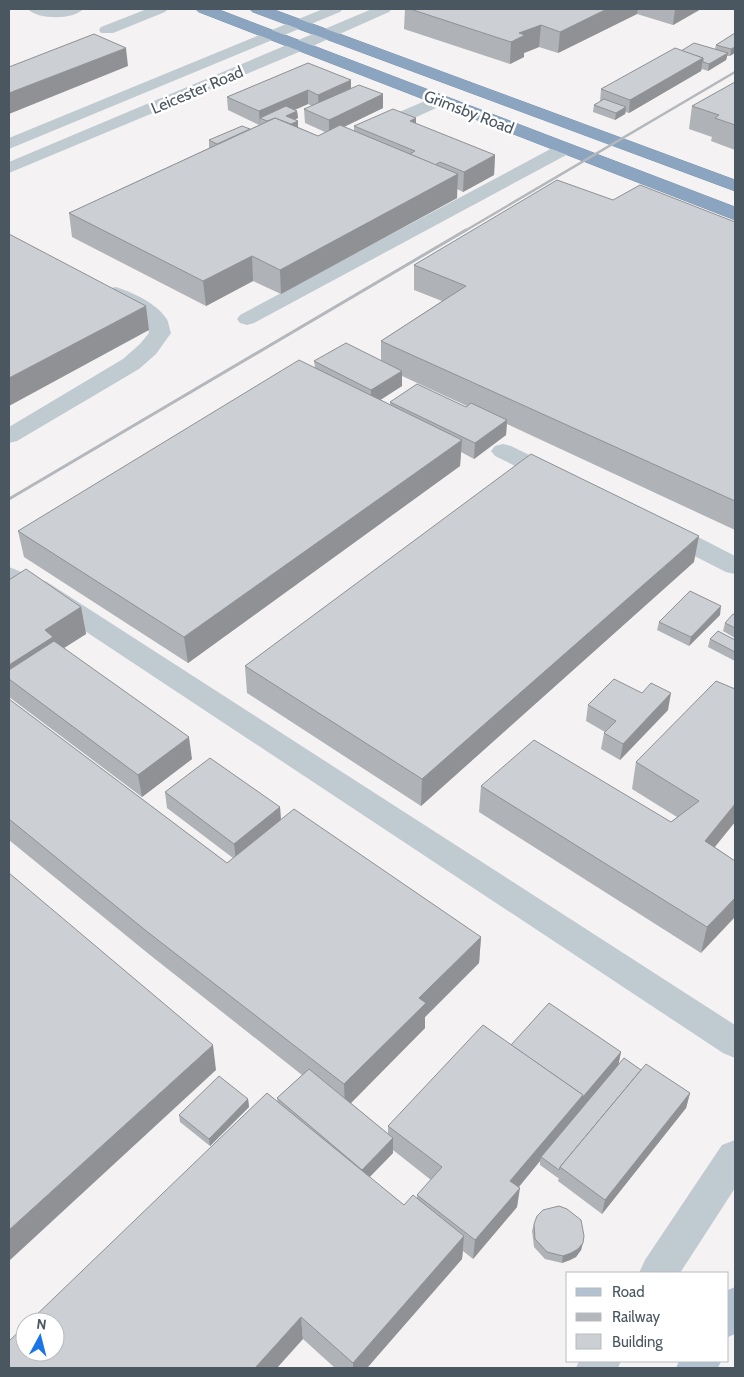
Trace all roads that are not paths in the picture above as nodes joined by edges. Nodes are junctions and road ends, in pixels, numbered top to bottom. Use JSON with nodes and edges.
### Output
{"nodes":[{"id":1,"x":36,"y":9,"type":"edge"},
{"id":2,"x":75,"y":9,"type":"edge"},
{"id":3,"x":122,"y":9,"type":"edge"},
{"id":4,"x":160,"y":9,"type":"edge"},
{"id":5,"x":204,"y":9,"type":"edge"},
{"id":6,"x":258,"y":9,"type":"edge"},
{"id":7,"x":335,"y":9,"type":"edge"},
{"id":8,"x":384,"y":9,"type":"edge"},
{"id":9,"x":142,"y":16,"type":"junction"},
{"id":10,"x":298,"y":25,"type":"junction"},
{"id":11,"x":107,"y":30,"type":"dead end"},
{"id":12,"x":326,"y":35,"type":"junction"},
{"id":13,"x":273,"y":36,"type":"junction"},
{"id":14,"x":300,"y":46,"type":"junction"},
{"id":15,"x":439,"y":100,"type":"junction"},
{"id":16,"x":364,"y":134,"type":"edge"},
{"id":17,"x":9,"y":144,"type":"edge"},
{"id":18,"x":564,"y":149,"type":"junction"},
{"id":19,"x":9,"y":168,"type":"edge"},
{"id":20,"x":735,"y":186,"type":"edge"},
{"id":21,"x":735,"y":214,"type":"edge"},
{"id":22,"x":100,"y":285,"type":"edge"},
{"id":23,"x":248,"y":320,"type":"dead end"},
{"id":24,"x":9,"y":436,"type":"edge"},
{"id":25,"x":503,"y":451,"type":"dead end"},
{"id":26,"x":574,"y":486,"type":"edge"},
{"id":27,"x":646,"y":522,"type":"edge"},
{"id":28,"x":735,"y":566,"type":"edge"},
{"id":29,"x":9,"y":575,"type":"edge"},
{"id":30,"x":735,"y":1043,"type":"edge"},
{"id":31,"x":735,"y":1157,"type":"edge"},
{"id":32,"x":659,"y":1272,"type":"edge"}],
"edges":[{"from":1,"to":2,"type":"street"},
{"from":3,"to":9,"type":"street"},
{"from":4,"to":9,"type":"street"},
{"from":5,"to":13,"type":"highway","name":"Grimsby Road"},
{"from":6,"to":10,"type":"highway","name":"Grimsby Road"},
{"from":7,"to":10,"type":"street","name":"Leicester Road"},
{"from":8,"to":12,"type":"street","name":"Leicester Road"},
{"from":9,"to":11,"type":"street"},
{"from":10,"to":12,"type":"highway","name":"Grimsby Road"},
{"from":10,"to":13,"type":"street","name":"Leicester Road"},
{"from":12,"to":14,"type":"street","name":"Leicester Road"},
{"from":12,"to":20,"type":"highway","name":"Grimsby Road"},
{"from":13,"to":14,"type":"highway","name":"Grimsby Road"},
{"from":13,"to":17,"type":"street","name":"Leicester Road"},
{"from":14,"to":15,"type":"highway","name":"Grimsby Road"},
{"from":14,"to":19,"type":"street","name":"Leicester Road"},
{"from":15,"to":16,"type":"street"},
{"from":15,"to":18,"type":"highway","name":"Grimsby Road"},
{"from":18,"to":21,"type":"highway","name":"Grimsby Road"},
{"from":18,"to":23,"type":"street"},
{"from":22,"to":24,"type":"street"},
{"from":25,"to":26,"type":"street"},
{"from":27,"to":28,"type":"street"},
{"from":29,"to":30,"type":"street"},
{"from":31,"to":32,"type":"street"}]}
